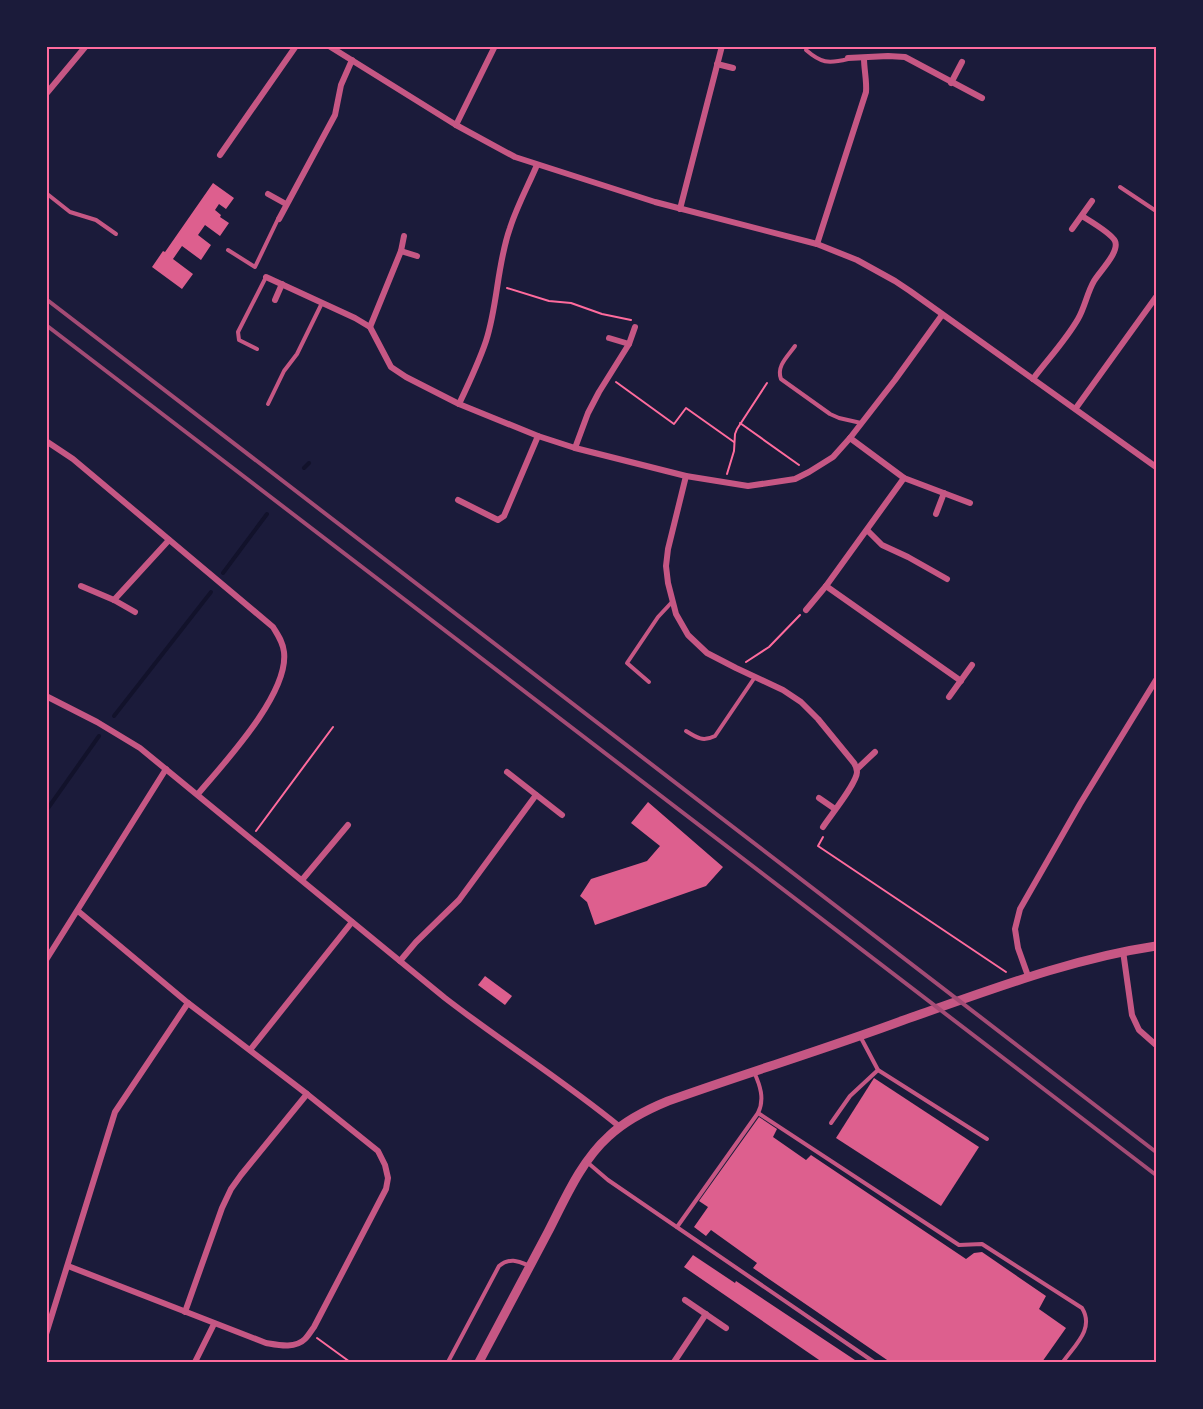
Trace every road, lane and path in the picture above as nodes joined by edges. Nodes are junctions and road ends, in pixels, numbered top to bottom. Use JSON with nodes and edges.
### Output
{"nodes":[{"id":1,"x":86,"y":46,"type":"edge"},
{"id":2,"x":296,"y":46,"type":"edge"},
{"id":3,"x":329,"y":46,"type":"edge"},
{"id":4,"x":495,"y":46,"type":"edge"},
{"id":5,"x":722,"y":46,"type":"edge"},
{"id":6,"x":806,"y":50,"type":"dead end"},
{"id":7,"x":848,"y":58,"type":"joint"},
{"id":8,"x":864,"y":58,"type":"junction"},
{"id":9,"x":352,"y":60,"type":"junction"},
{"id":10,"x":962,"y":62,"type":"dead end"},
{"id":11,"x":717,"y":64,"type":"junction"},
{"id":12,"x":733,"y":68,"type":"dead end"},
{"id":13,"x":951,"y":83,"type":"junction"},
{"id":14,"x":46,"y":94,"type":"edge"},
{"id":15,"x":982,"y":98,"type":"dead end"},
{"id":16,"x":456,"y":125,"type":"junction"},
{"id":17,"x":220,"y":155,"type":"dead end"},
{"id":18,"x":537,"y":165,"type":"junction"},
{"id":19,"x":1120,"y":187,"type":"dead end"},
{"id":20,"x":46,"y":193,"type":"edge"},
{"id":21,"x":268,"y":194,"type":"dead end"},
{"id":22,"x":1092,"y":201,"type":"dead end"},
{"id":23,"x":286,"y":204,"type":"junction"},
{"id":24,"x":680,"y":209,"type":"junction"},
{"id":25,"x":1156,"y":211,"type":"edge"},
{"id":26,"x":1082,"y":216,"type":"junction"},
{"id":27,"x":279,"y":219,"type":"joint"},
{"id":28,"x":1072,"y":229,"type":"dead end"},
{"id":29,"x":116,"y":234,"type":"dead end"},
{"id":30,"x":404,"y":236,"type":"dead end"},
{"id":31,"x":817,"y":244,"type":"junction"},
{"id":32,"x":228,"y":250,"type":"dead end"},
{"id":33,"x":401,"y":250,"type":"junction"},
{"id":34,"x":417,"y":256,"type":"dead end"},
{"id":35,"x":266,"y":277,"type":"joint"},
{"id":36,"x":282,"y":284,"type":"junction"},
{"id":37,"x":498,"y":286,"type":"junction"},
{"id":38,"x":1156,"y":297,"type":"edge"},
{"id":39,"x":275,"y":300,"type":"dead end"},
{"id":40,"x":322,"y":303,"type":"junction"},
{"id":41,"x":942,"y":315,"type":"junction"},
{"id":42,"x":370,"y":327,"type":"junction"},
{"id":43,"x":635,"y":327,"type":"joint"},
{"id":44,"x":609,"y":338,"type":"dead end"},
{"id":45,"x":628,"y":344,"type":"junction"},
{"id":46,"x":795,"y":346,"type":"dead end"},
{"id":47,"x":257,"y":349,"type":"dead end"},
{"id":48,"x":609,"y":377,"type":"junction"},
{"id":49,"x":1033,"y":379,"type":"junction"},
{"id":50,"x":767,"y":383,"type":"dead end"},
{"id":51,"x":268,"y":404,"type":"dead end"},
{"id":52,"x":459,"y":404,"type":"junction"},
{"id":53,"x":1076,"y":408,"type":"junction"},
{"id":54,"x":740,"y":423,"type":"junction"},
{"id":55,"x":861,"y":424,"type":"junction"},
{"id":56,"x":538,"y":436,"type":"junction"},
{"id":57,"x":850,"y":438,"type":"junction"},
{"id":58,"x":46,"y":441,"type":"edge"},
{"id":59,"x":734,"y":442,"type":"junction"},
{"id":60,"x":575,"y":448,"type":"junction"},
{"id":61,"x":1156,"y":467,"type":"edge"},
{"id":62,"x":809,"y":472,"type":"junction"},
{"id":63,"x":686,"y":476,"type":"junction"},
{"id":64,"x":904,"y":478,"type":"junction"},
{"id":65,"x":725,"y":483,"type":"junction"},
{"id":66,"x":944,"y":493,"type":"junction"},
{"id":67,"x":458,"y":500,"type":"dead end"},
{"id":68,"x":969,"y":503,"type":"dead end"},
{"id":69,"x":936,"y":514,"type":"dead end"},
{"id":70,"x":867,"y":530,"type":"junction"},
{"id":71,"x":168,"y":540,"type":"junction"},
{"id":72,"x":947,"y":579,"type":"dead end"},
{"id":73,"x":81,"y":586,"type":"dead end"},
{"id":74,"x":826,"y":586,"type":"junction"},
{"id":75,"x":114,"y":600,"type":"junction"},
{"id":76,"x":673,"y":601,"type":"junction"},
{"id":77,"x":806,"y":610,"type":"joint"},
{"id":78,"x":135,"y":612,"type":"dead end"},
{"id":79,"x":972,"y":665,"type":"dead end"},
{"id":80,"x":736,"y":668,"type":"junction"},
{"id":81,"x":754,"y":677,"type":"junction"},
{"id":82,"x":1156,"y":680,"type":"edge"},
{"id":83,"x":961,"y":681,"type":"junction"},
{"id":84,"x":649,"y":682,"type":"dead end"},
{"id":85,"x":46,"y":696,"type":"edge"},
{"id":86,"x":949,"y":697,"type":"dead end"},
{"id":87,"x":333,"y":727,"type":"dead end"},
{"id":88,"x":686,"y":730,"type":"dead end"},
{"id":89,"x":875,"y":752,"type":"dead end"},
{"id":90,"x":166,"y":769,"type":"junction"},
{"id":91,"x":857,"y":769,"type":"junction"},
{"id":92,"x":507,"y":772,"type":"dead end"},
{"id":93,"x":198,"y":794,"type":"junction"},
{"id":94,"x":536,"y":795,"type":"junction"},
{"id":95,"x":819,"y":798,"type":"dead end"},
{"id":96,"x":836,"y":809,"type":"junction"},
{"id":97,"x":562,"y":815,"type":"dead end"},
{"id":98,"x":348,"y":825,"type":"dead end"},
{"id":99,"x":822,"y":827,"type":"joint"},
{"id":100,"x":250,"y":838,"type":"junction"},
{"id":101,"x":302,"y":880,"type":"junction"},
{"id":102,"x":78,"y":912,"type":"junction"},
{"id":103,"x":352,"y":922,"type":"junction"},
{"id":104,"x":1156,"y":946,"type":"edge"},
{"id":105,"x":1123,"y":951,"type":"junction"},
{"id":106,"x":46,"y":960,"type":"edge"},
{"id":107,"x":400,"y":961,"type":"junction"},
{"id":108,"x":1028,"y":976,"type":"junction"},
{"id":109,"x":1017,"y":980,"type":"junction"},
{"id":110,"x":188,"y":1003,"type":"junction"},
{"id":111,"x":860,"y":1035,"type":"junction"},
{"id":112,"x":1156,"y":1045,"type":"edge"},
{"id":113,"x":250,"y":1050,"type":"junction"},
{"id":114,"x":878,"y":1070,"type":"junction"},
{"id":115,"x":754,"y":1071,"type":"junction"},
{"id":116,"x":307,"y":1094,"type":"junction"},
{"id":117,"x":758,"y":1113,"type":"junction"},
{"id":118,"x":831,"y":1123,"type":"dead end"},
{"id":119,"x":620,"y":1127,"type":"junction"},
{"id":120,"x":987,"y":1139,"type":"dead end"},
{"id":121,"x":586,"y":1162,"type":"junction"},
{"id":122,"x":677,"y":1227,"type":"junction"},
{"id":123,"x":68,"y":1266,"type":"junction"},
{"id":124,"x":530,"y":1266,"type":"junction"},
{"id":125,"x":685,"y":1300,"type":"dead end"},
{"id":126,"x":185,"y":1312,"type":"junction"},
{"id":127,"x":706,"y":1314,"type":"junction"},
{"id":128,"x":214,"y":1324,"type":"junction"},
{"id":129,"x":726,"y":1328,"type":"dead end"},
{"id":130,"x":310,"y":1332,"type":"junction"},
{"id":131,"x":46,"y":1334,"type":"edge"},
{"id":132,"x":195,"y":1362,"type":"edge"},
{"id":133,"x":350,"y":1362,"type":"edge"},
{"id":134,"x":448,"y":1362,"type":"edge"},
{"id":135,"x":479,"y":1362,"type":"edge"},
{"id":136,"x":674,"y":1362,"type":"edge"},
{"id":137,"x":874,"y":1362,"type":"edge"},
{"id":138,"x":1063,"y":1362,"type":"edge"}],
"edges":[{"from":1,"to":14,"type":"street"},
{"from":2,"to":17,"type":"street"},
{"from":3,"to":9,"type":"street"},
{"from":4,"to":16,"type":"street"},
{"from":5,"to":11,"type":"street"},
{"from":6,"to":7,"type":"lane"},
{"from":7,"to":8,"type":"street"},
{"from":8,"to":13,"type":"street"},
{"from":8,"to":31,"type":"street"},
{"from":9,"to":16,"type":"street"},
{"from":9,"to":23,"type":"street"},
{"from":10,"to":13,"type":"street"},
{"from":11,"to":12,"type":"street"},
{"from":11,"to":24,"type":"street"},
{"from":13,"to":15,"type":"street"},
{"from":16,"to":18,"type":"street"},
{"from":18,"to":24,"type":"street"},
{"from":18,"to":37,"type":"street"},
{"from":19,"to":25,"type":"lane"},
{"from":20,"to":29,"type":"lane"},
{"from":21,"to":23,"type":"street"},
{"from":22,"to":26,"type":"street"},
{"from":23,"to":27,"type":"street"},
{"from":24,"to":31,"type":"street"},
{"from":26,"to":28,"type":"street"},
{"from":26,"to":49,"type":"street"},
{"from":27,"to":32,"type":"lane"},
{"from":30,"to":33,"type":"street"},
{"from":31,"to":41,"type":"street"},
{"from":33,"to":34,"type":"street"},
{"from":33,"to":42,"type":"street"},
{"from":35,"to":36,"type":"street"},
{"from":35,"to":47,"type":"lane"},
{"from":36,"to":39,"type":"street"},
{"from":36,"to":40,"type":"street"},
{"from":37,"to":43,"type":"path"},
{"from":37,"to":52,"type":"street"},
{"from":38,"to":53,"type":"street"},
{"from":40,"to":42,"type":"street"},
{"from":40,"to":51,"type":"lane"},
{"from":41,"to":49,"type":"street"},
{"from":41,"to":55,"type":"street"},
{"from":42,"to":52,"type":"street"},
{"from":43,"to":45,"type":"street"},
{"from":44,"to":45,"type":"street"},
{"from":45,"to":48,"type":"street"},
{"from":46,"to":55,"type":"lane"},
{"from":48,"to":59,"type":"path"},
{"from":48,"to":60,"type":"street"},
{"from":49,"to":53,"type":"street"},
{"from":50,"to":54,"type":"path"},
{"from":52,"to":56,"type":"street"},
{"from":53,"to":61,"type":"street"},
{"from":54,"to":59,"type":"path"},
{"from":54,"to":62,"type":"path"},
{"from":55,"to":57,"type":"street"},
{"from":56,"to":60,"type":"street"},
{"from":56,"to":67,"type":"street"},
{"from":57,"to":62,"type":"street"},
{"from":57,"to":64,"type":"street"},
{"from":58,"to":71,"type":"street"},
{"from":59,"to":65,"type":"path"},
{"from":60,"to":63,"type":"street"},
{"from":62,"to":65,"type":"street"},
{"from":63,"to":65,"type":"street"},
{"from":63,"to":76,"type":"street"},
{"from":64,"to":66,"type":"street"},
{"from":64,"to":70,"type":"street"},
{"from":66,"to":68,"type":"street"},
{"from":66,"to":69,"type":"street"},
{"from":70,"to":72,"type":"street"},
{"from":70,"to":74,"type":"street"},
{"from":71,"to":75,"type":"street"},
{"from":71,"to":93,"type":"street"},
{"from":73,"to":75,"type":"street"},
{"from":74,"to":77,"type":"street"},
{"from":74,"to":83,"type":"street"},
{"from":75,"to":78,"type":"street"},
{"from":76,"to":80,"type":"street"},
{"from":76,"to":84,"type":"lane"},
{"from":77,"to":80,"type":"path"},
{"from":79,"to":83,"type":"street"},
{"from":80,"to":81,"type":"street"},
{"from":81,"to":88,"type":"lane"},
{"from":81,"to":91,"type":"street"},
{"from":82,"to":108,"type":"street"},
{"from":83,"to":86,"type":"street"},
{"from":85,"to":90,"type":"street"},
{"from":87,"to":100,"type":"path"},
{"from":89,"to":91,"type":"street"},
{"from":90,"to":93,"type":"street"},
{"from":90,"to":102,"type":"street"},
{"from":91,"to":96,"type":"street"},
{"from":92,"to":94,"type":"street"},
{"from":93,"to":100,"type":"street"},
{"from":94,"to":97,"type":"street"},
{"from":94,"to":107,"type":"street"},
{"from":95,"to":96,"type":"street"},
{"from":96,"to":99,"type":"street"},
{"from":98,"to":101,"type":"street"},
{"from":99,"to":109,"type":"path"},
{"from":100,"to":101,"type":"street"},
{"from":101,"to":103,"type":"street"},
{"from":102,"to":106,"type":"street"},
{"from":102,"to":110,"type":"street"},
{"from":103,"to":107,"type":"street"},
{"from":103,"to":113,"type":"street"},
{"from":104,"to":105,"type":"street"},
{"from":105,"to":108,"type":"street"},
{"from":105,"to":112,"type":"street"},
{"from":107,"to":119,"type":"street"},
{"from":108,"to":109,"type":"street"},
{"from":109,"to":111,"type":"street"},
{"from":110,"to":113,"type":"street"},
{"from":110,"to":123,"type":"street"},
{"from":111,"to":114,"type":"lane"},
{"from":111,"to":115,"type":"street"},
{"from":113,"to":116,"type":"street"},
{"from":114,"to":118,"type":"lane"},
{"from":114,"to":120,"type":"lane"},
{"from":115,"to":117,"type":"lane"},
{"from":115,"to":119,"type":"street"},
{"from":116,"to":126,"type":"street"},
{"from":116,"to":130,"type":"street"},
{"from":117,"to":122,"type":"lane"},
{"from":117,"to":138,"type":"lane"},
{"from":119,"to":121,"type":"street"},
{"from":121,"to":122,"type":"lane"},
{"from":121,"to":124,"type":"street"},
{"from":122,"to":137,"type":"lane"},
{"from":123,"to":126,"type":"street"},
{"from":123,"to":131,"type":"street"},
{"from":124,"to":134,"type":"lane"},
{"from":124,"to":135,"type":"street"},
{"from":125,"to":127,"type":"street"},
{"from":126,"to":128,"type":"street"},
{"from":127,"to":129,"type":"street"},
{"from":127,"to":136,"type":"street"},
{"from":128,"to":130,"type":"street"},
{"from":128,"to":132,"type":"street"},
{"from":130,"to":133,"type":"path"}]}
